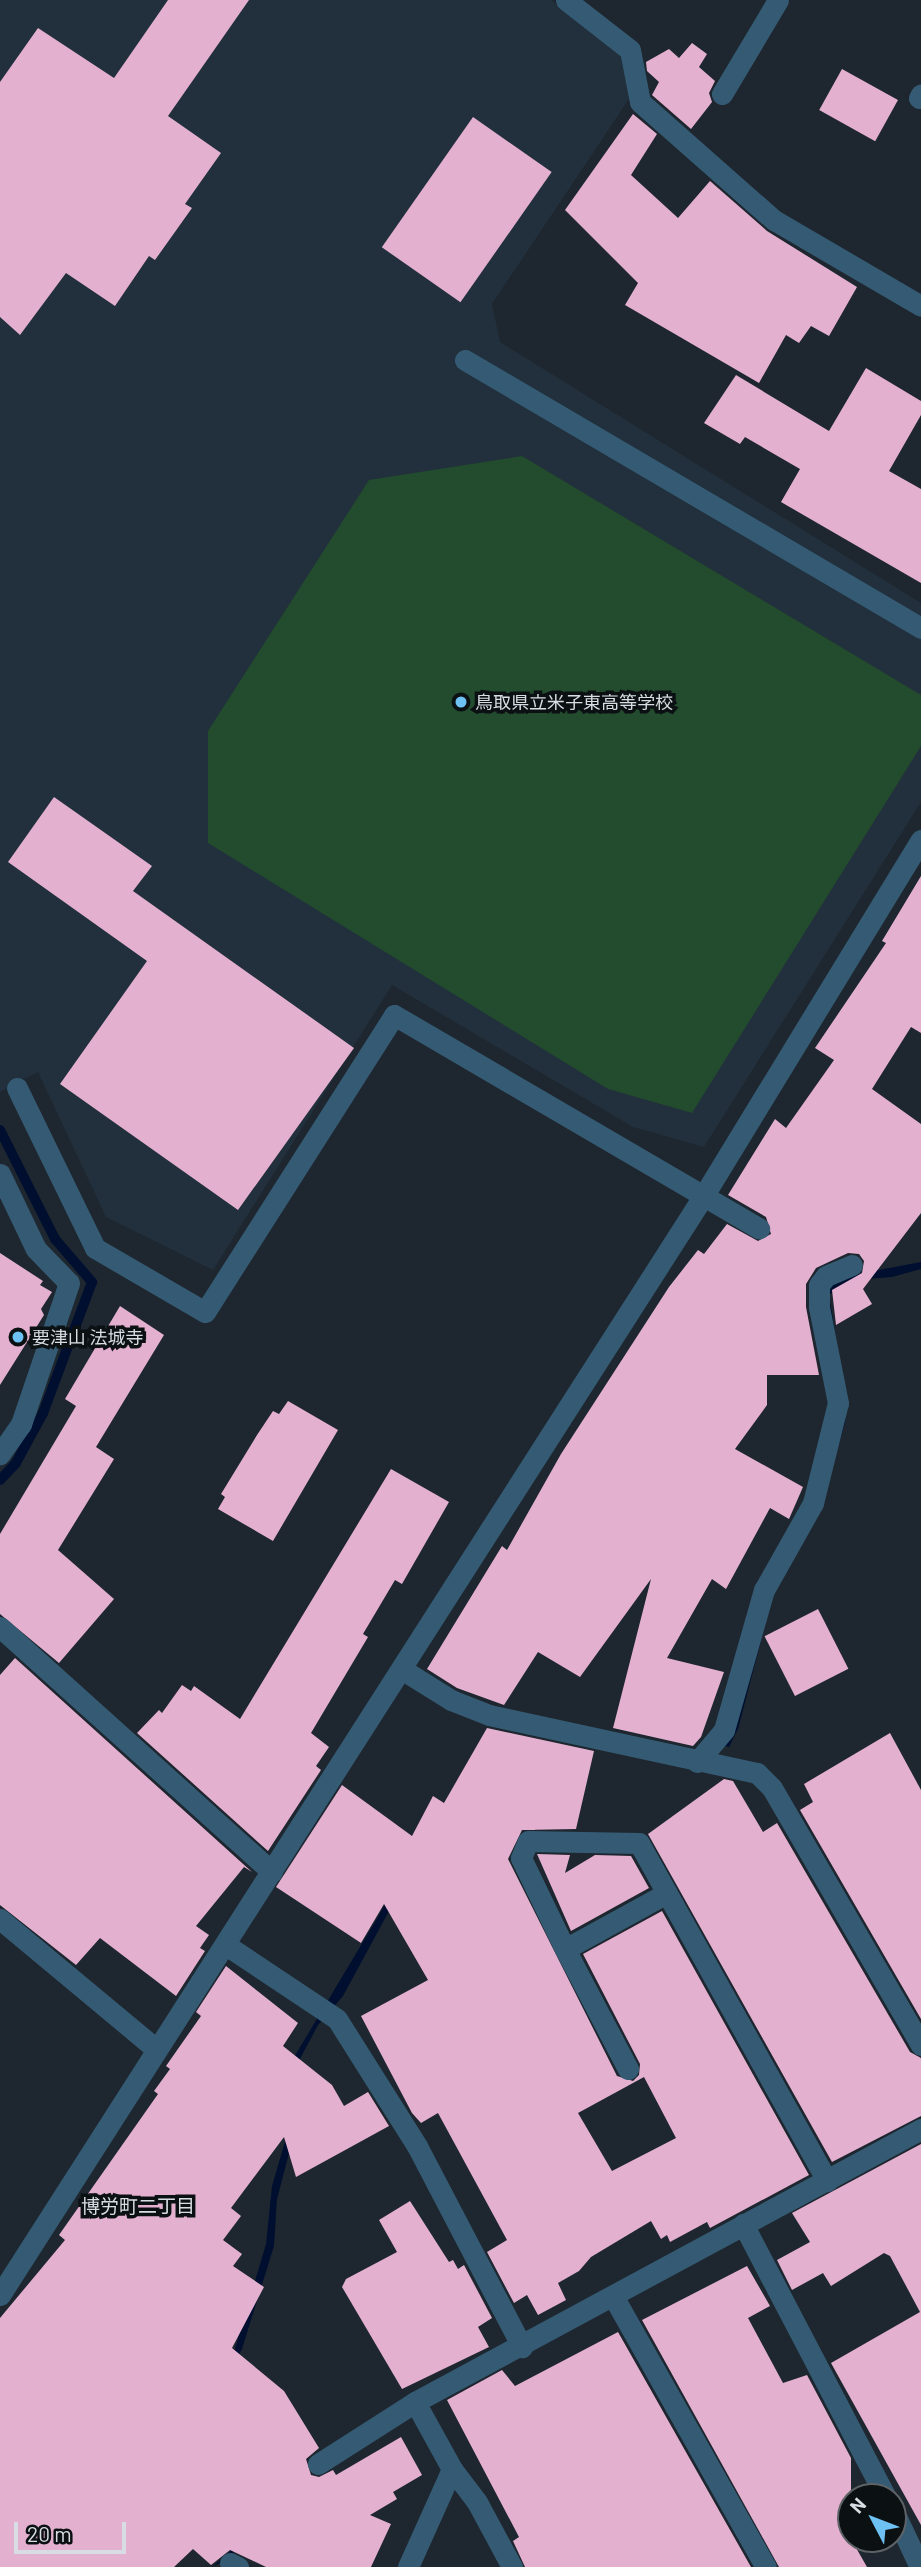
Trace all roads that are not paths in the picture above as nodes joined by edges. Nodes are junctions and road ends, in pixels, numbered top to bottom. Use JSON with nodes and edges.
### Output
{"nodes":[{"id":1,"x":566,"y":0,"type":"edge"},
{"id":2,"x":778,"y":0,"type":"edge"},
{"id":3,"x":722,"y":94,"type":"dead end"},
{"id":4,"x":921,"y":306,"type":"edge"},
{"id":5,"x":465,"y":360,"type":"dead end"},
{"id":6,"x":921,"y":628,"type":"edge"},
{"id":7,"x":921,"y":840,"type":"edge"},
{"id":8,"x":18,"y":1088,"type":"dead end"},
{"id":9,"x":0,"y":1174,"type":"edge"},
{"id":10,"x":704,"y":1195,"type":"junction"},
{"id":11,"x":759,"y":1228,"type":"dead end"},
{"id":12,"x":852,"y":1265,"type":"dead end"},
{"id":13,"x":0,"y":1454,"type":"edge"},
{"id":14,"x":0,"y":1628,"type":"edge"},
{"id":15,"x":403,"y":1670,"type":"junction"},
{"id":16,"x":697,"y":1762,"type":"junction"},
{"id":17,"x":272,"y":1871,"type":"junction"},
{"id":18,"x":667,"y":1893,"type":"junction"},
{"id":19,"x":0,"y":1919,"type":"edge"},
{"id":20,"x":226,"y":1945,"type":"junction"},
{"id":21,"x":565,"y":1950,"type":"junction"},
{"id":22,"x":921,"y":2045,"type":"edge"},
{"id":23,"x":157,"y":2050,"type":"junction"},
{"id":24,"x":628,"y":2069,"type":"dead end"},
{"id":25,"x":921,"y":2129,"type":"edge"},
{"id":26,"x":827,"y":2181,"type":"junction"},
{"id":27,"x":743,"y":2224,"type":"junction"},
{"id":28,"x":0,"y":2294,"type":"edge"},
{"id":29,"x":613,"y":2296,"type":"junction"},
{"id":30,"x":522,"y":2347,"type":"junction"},
{"id":31,"x":415,"y":2402,"type":"junction"},
{"id":32,"x":318,"y":2463,"type":"dead end"},
{"id":33,"x":452,"y":2469,"type":"junction"},
{"id":34,"x":879,"y":2483,"type":"edge"},
{"id":35,"x":907,"y":2540,"type":"edge"},
{"id":36,"x":408,"y":2567,"type":"edge"},
{"id":37,"x":512,"y":2567,"type":"edge"},
{"id":38,"x":766,"y":2567,"type":"edge"},
{"id":39,"x":920,"y":2567,"type":"edge"}],
"edges":[{"from":1,"to":4,"type":"street"},
{"from":2,"to":3,"type":"street"},
{"from":5,"to":6,"type":"street"},
{"from":7,"to":10,"type":"street"},
{"from":8,"to":10,"type":"street"},
{"from":9,"to":13,"type":"street"},
{"from":10,"to":11,"type":"street"},
{"from":10,"to":15,"type":"street"},
{"from":12,"to":16,"type":"street"},
{"from":14,"to":17,"type":"street"},
{"from":15,"to":16,"type":"street"},
{"from":15,"to":17,"type":"street"},
{"from":16,"to":22,"type":"street"},
{"from":17,"to":20,"type":"street"},
{"from":18,"to":21,"type":"street"},
{"from":18,"to":21,"type":"street"},
{"from":18,"to":26,"type":"street"},
{"from":19,"to":23,"type":"street"},
{"from":20,"to":23,"type":"street"},
{"from":20,"to":30,"type":"street"},
{"from":21,"to":24,"type":"street"},
{"from":23,"to":28,"type":"street"},
{"from":25,"to":26,"type":"street"},
{"from":26,"to":27,"type":"street"},
{"from":27,"to":29,"type":"street"},
{"from":27,"to":34,"type":"street"},
{"from":29,"to":30,"type":"street"},
{"from":29,"to":38,"type":"street"},
{"from":30,"to":31,"type":"street"},
{"from":31,"to":32,"type":"street"},
{"from":31,"to":33,"type":"street"},
{"from":33,"to":36,"type":"street"},
{"from":33,"to":37,"type":"street"},
{"from":35,"to":39,"type":"street"}]}
